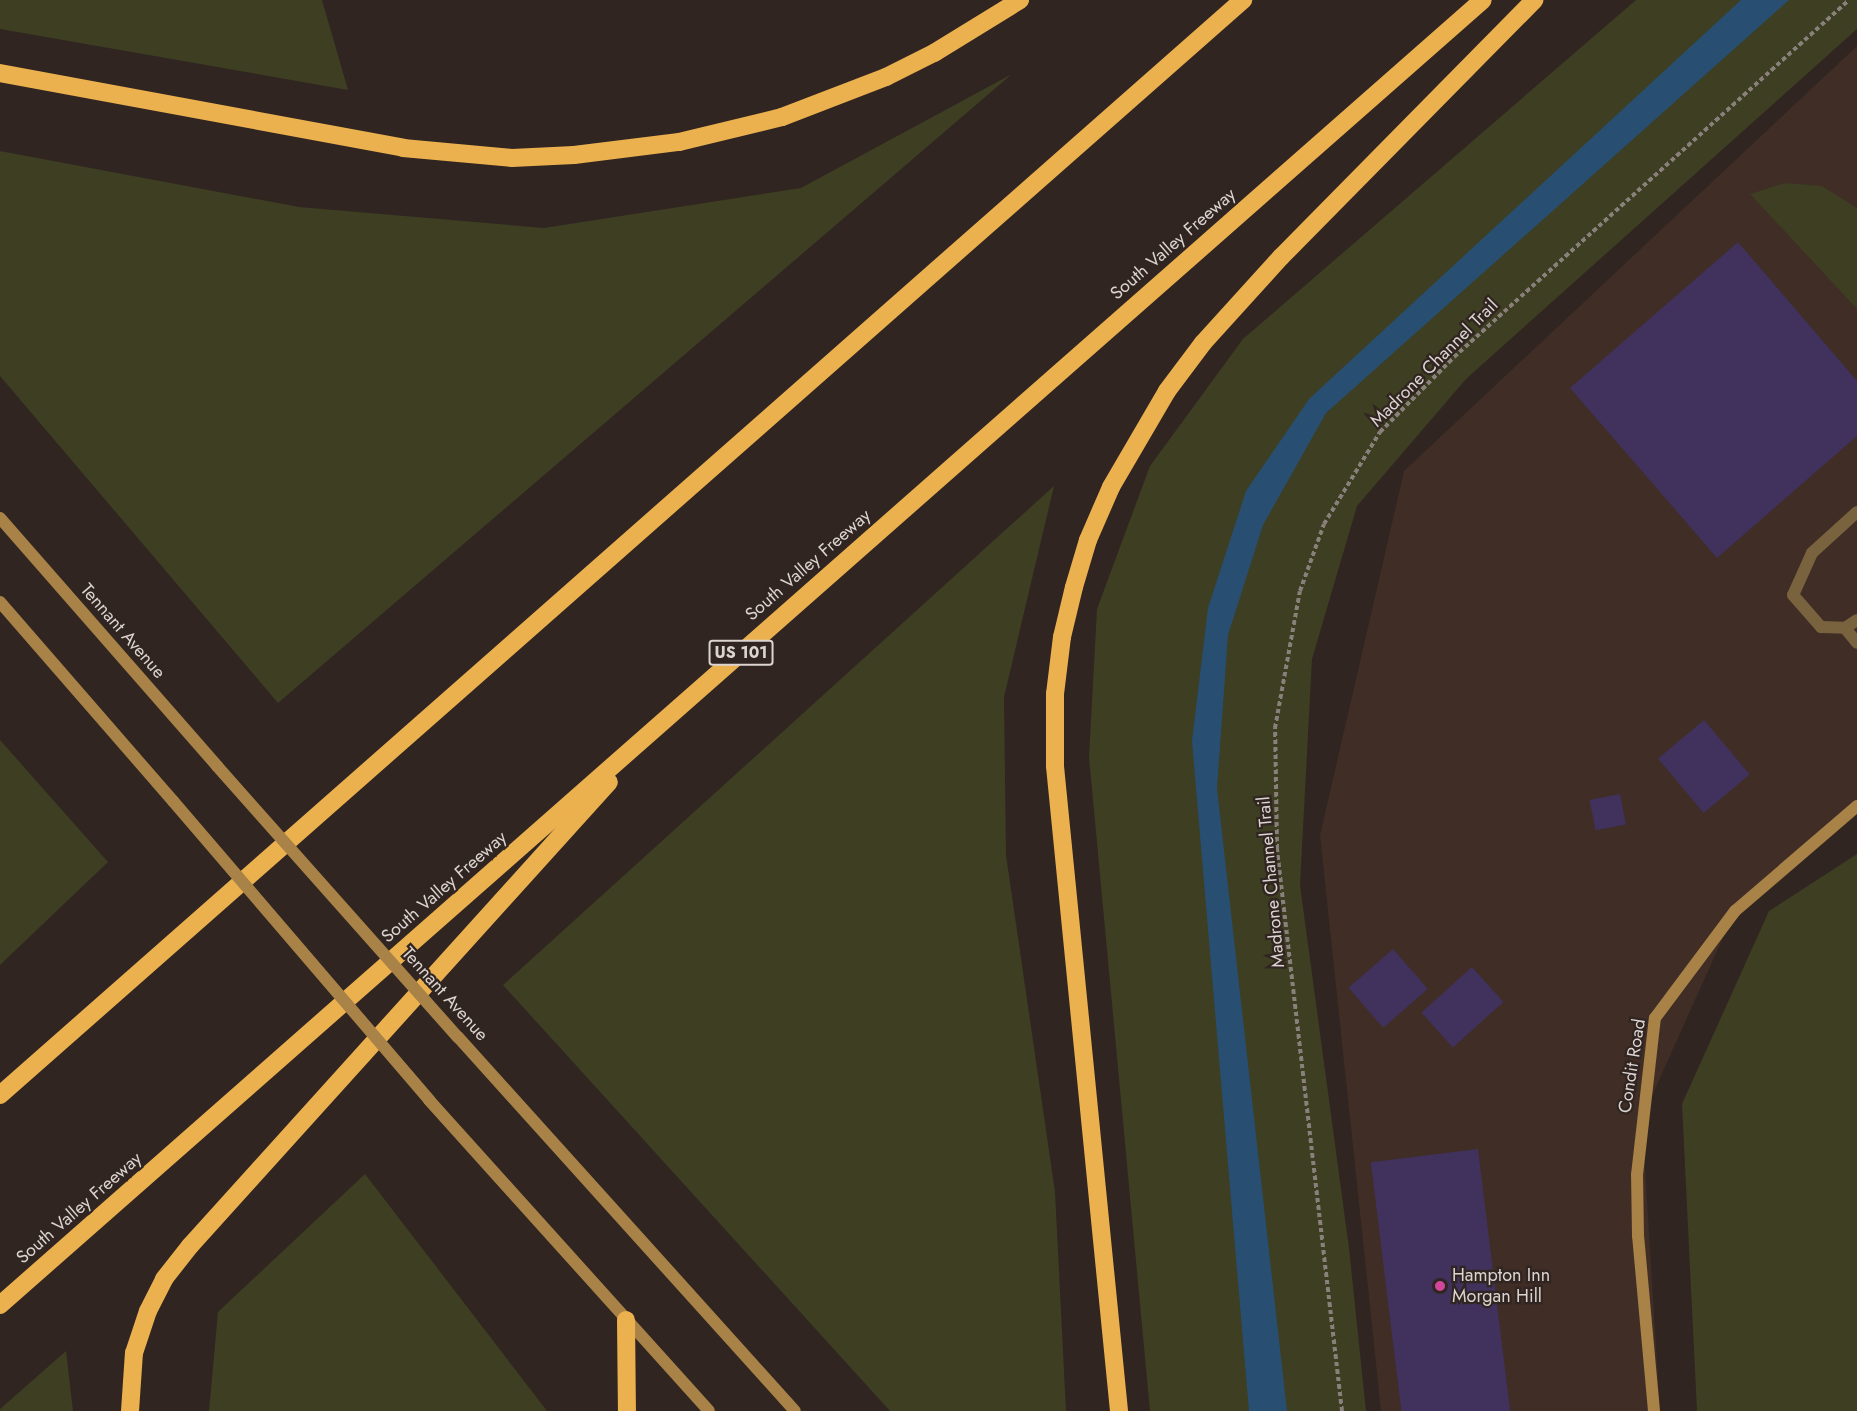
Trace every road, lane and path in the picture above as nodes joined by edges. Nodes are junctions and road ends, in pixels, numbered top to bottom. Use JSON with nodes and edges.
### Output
{"nodes":[{"id":1,"x":1020,"y":0,"type":"edge"},
{"id":2,"x":1243,"y":0,"type":"edge"},
{"id":3,"x":1483,"y":0,"type":"edge"},
{"id":4,"x":1534,"y":0,"type":"edge"},
{"id":5,"x":1849,"y":0,"type":"edge"},
{"id":6,"x":0,"y":73,"type":"edge"},
{"id":7,"x":1857,"y":512,"type":"edge"},
{"id":8,"x":0,"y":518,"type":"edge"},
{"id":9,"x":0,"y":602,"type":"edge"},
{"id":10,"x":1857,"y":620,"type":"edge"},
{"id":11,"x":1845,"y":628,"type":"junction"},
{"id":12,"x":1857,"y":644,"type":"edge"},
{"id":13,"x":669,"y":717,"type":"junction"},
{"id":14,"x":1857,"y":806,"type":"edge"},
{"id":15,"x":0,"y":1095,"type":"edge"},
{"id":16,"x":0,"y":1305,"type":"edge"},
{"id":17,"x":626,"y":1320,"type":"junction"},
{"id":18,"x":130,"y":1411,"type":"edge"},
{"id":19,"x":627,"y":1411,"type":"edge"},
{"id":20,"x":709,"y":1411,"type":"edge"},
{"id":21,"x":795,"y":1411,"type":"edge"},
{"id":22,"x":1119,"y":1411,"type":"edge"},
{"id":23,"x":1342,"y":1411,"type":"edge"},
{"id":24,"x":1654,"y":1411,"type":"edge"}],
"edges":[{"from":1,"to":6,"type":"highway"},
{"from":2,"to":15,"type":"highway"},
{"from":3,"to":13,"type":"highway","name":"South Valley Freeway","number":"US 101"},
{"from":4,"to":22,"type":"highway"},
{"from":5,"to":23,"type":"path","name":"Madrone Channel Trail"},
{"from":7,"to":11,"type":"lane"},
{"from":8,"to":21,"type":"main road","name":"Tennant Avenue","bridge":true},
{"from":9,"to":17,"type":"main road","bridge":true},
{"from":10,"to":11,"type":"lane"},
{"from":11,"to":12,"type":"lane"},
{"from":13,"to":16,"type":"highway","name":"South Valley Freeway","number":"US 101"},
{"from":13,"to":18,"type":"highway"},
{"from":14,"to":24,"type":"main road","name":"Condit Road"},
{"from":17,"to":19,"type":"highway"},
{"from":17,"to":20,"type":"main road"}]}
